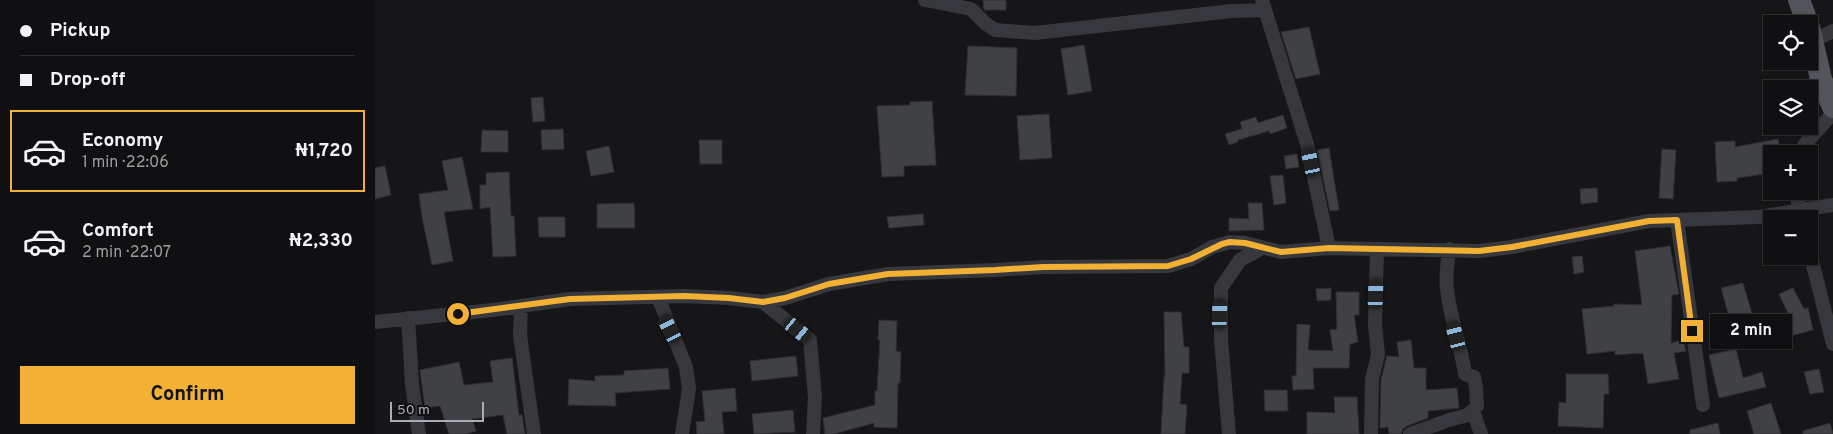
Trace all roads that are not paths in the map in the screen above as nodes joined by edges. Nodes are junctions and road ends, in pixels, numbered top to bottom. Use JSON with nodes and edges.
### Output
{"nodes":[{"id":1,"x":925,"y":0,"type":"edge"},
{"id":2,"x":1799,"y":0,"type":"edge"},
{"id":3,"x":1263,"y":5,"type":"edge"},
{"id":4,"x":1804,"y":15,"type":"edge"},
{"id":5,"x":1818,"y":31,"type":"edge"},
{"id":6,"x":1833,"y":31,"type":"edge"},
{"id":7,"x":1818,"y":66,"type":"edge"},
{"id":8,"x":1832,"y":102,"type":"edge"},
{"id":9,"x":1804,"y":145,"type":"edge"},
{"id":10,"x":1833,"y":205,"type":"edge"},
{"id":11,"x":1816,"y":210,"type":"edge"},
{"id":12,"x":1763,"y":217,"type":"edge"},
{"id":13,"x":1677,"y":220,"type":"junction"},
{"id":14,"x":1263,"y":248,"type":"junction"},
{"id":15,"x":1329,"y":248,"type":"junction"},
{"id":16,"x":1377,"y":249,"type":"junction"},
{"id":17,"x":1449,"y":249,"type":"junction"},
{"id":18,"x":1813,"y":265,"type":"edge"},
{"id":19,"x":657,"y":297,"type":"junction"},
{"id":20,"x":763,"y":302,"type":"junction"},
{"id":21,"x":521,"y":306,"type":"junction"},
{"id":22,"x":408,"y":318,"type":"junction"},
{"id":23,"x":375,"y":322,"type":"edge"},
{"id":24,"x":1833,"y":344,"type":"edge"},
{"id":25,"x":1703,"y":405,"type":"dead end"},
{"id":26,"x":1473,"y":411,"type":"junction"},
{"id":27,"x":419,"y":434,"type":"edge"},
{"id":28,"x":534,"y":434,"type":"edge"},
{"id":29,"x":682,"y":434,"type":"edge"},
{"id":30,"x":813,"y":434,"type":"edge"},
{"id":31,"x":1229,"y":434,"type":"edge"},
{"id":32,"x":1371,"y":434,"type":"edge"},
{"id":33,"x":1410,"y":434,"type":"edge"},
{"id":34,"x":1481,"y":434,"type":"edge"}],
"edges":[{"from":1,"to":3,"type":"street"},
{"from":2,"to":4,"type":"main road"},
{"from":3,"to":15,"type":"street"},
{"from":5,"to":6,"type":"street"},
{"from":7,"to":8,"type":"main road"},
{"from":8,"to":9,"type":"street"},
{"from":10,"to":11,"type":"street"},
{"from":12,"to":13,"type":"street"},
{"from":13,"to":17,"type":"street"},
{"from":13,"to":25,"type":"street"},
{"from":14,"to":15,"type":"street"},
{"from":14,"to":20,"type":"street"},
{"from":14,"to":31,"type":"street"},
{"from":15,"to":16,"type":"street"},
{"from":16,"to":17,"type":"street"},
{"from":16,"to":32,"type":"street"},
{"from":17,"to":26,"type":"street"},
{"from":18,"to":24,"type":"street"},
{"from":19,"to":20,"type":"street"},
{"from":19,"to":21,"type":"street"},
{"from":19,"to":29,"type":"street"},
{"from":20,"to":30,"type":"street"},
{"from":21,"to":22,"type":"street"},
{"from":21,"to":28,"type":"street"},
{"from":22,"to":23,"type":"street"},
{"from":22,"to":27,"type":"street"},
{"from":26,"to":33,"type":"street"},
{"from":26,"to":34,"type":"street"}]}
